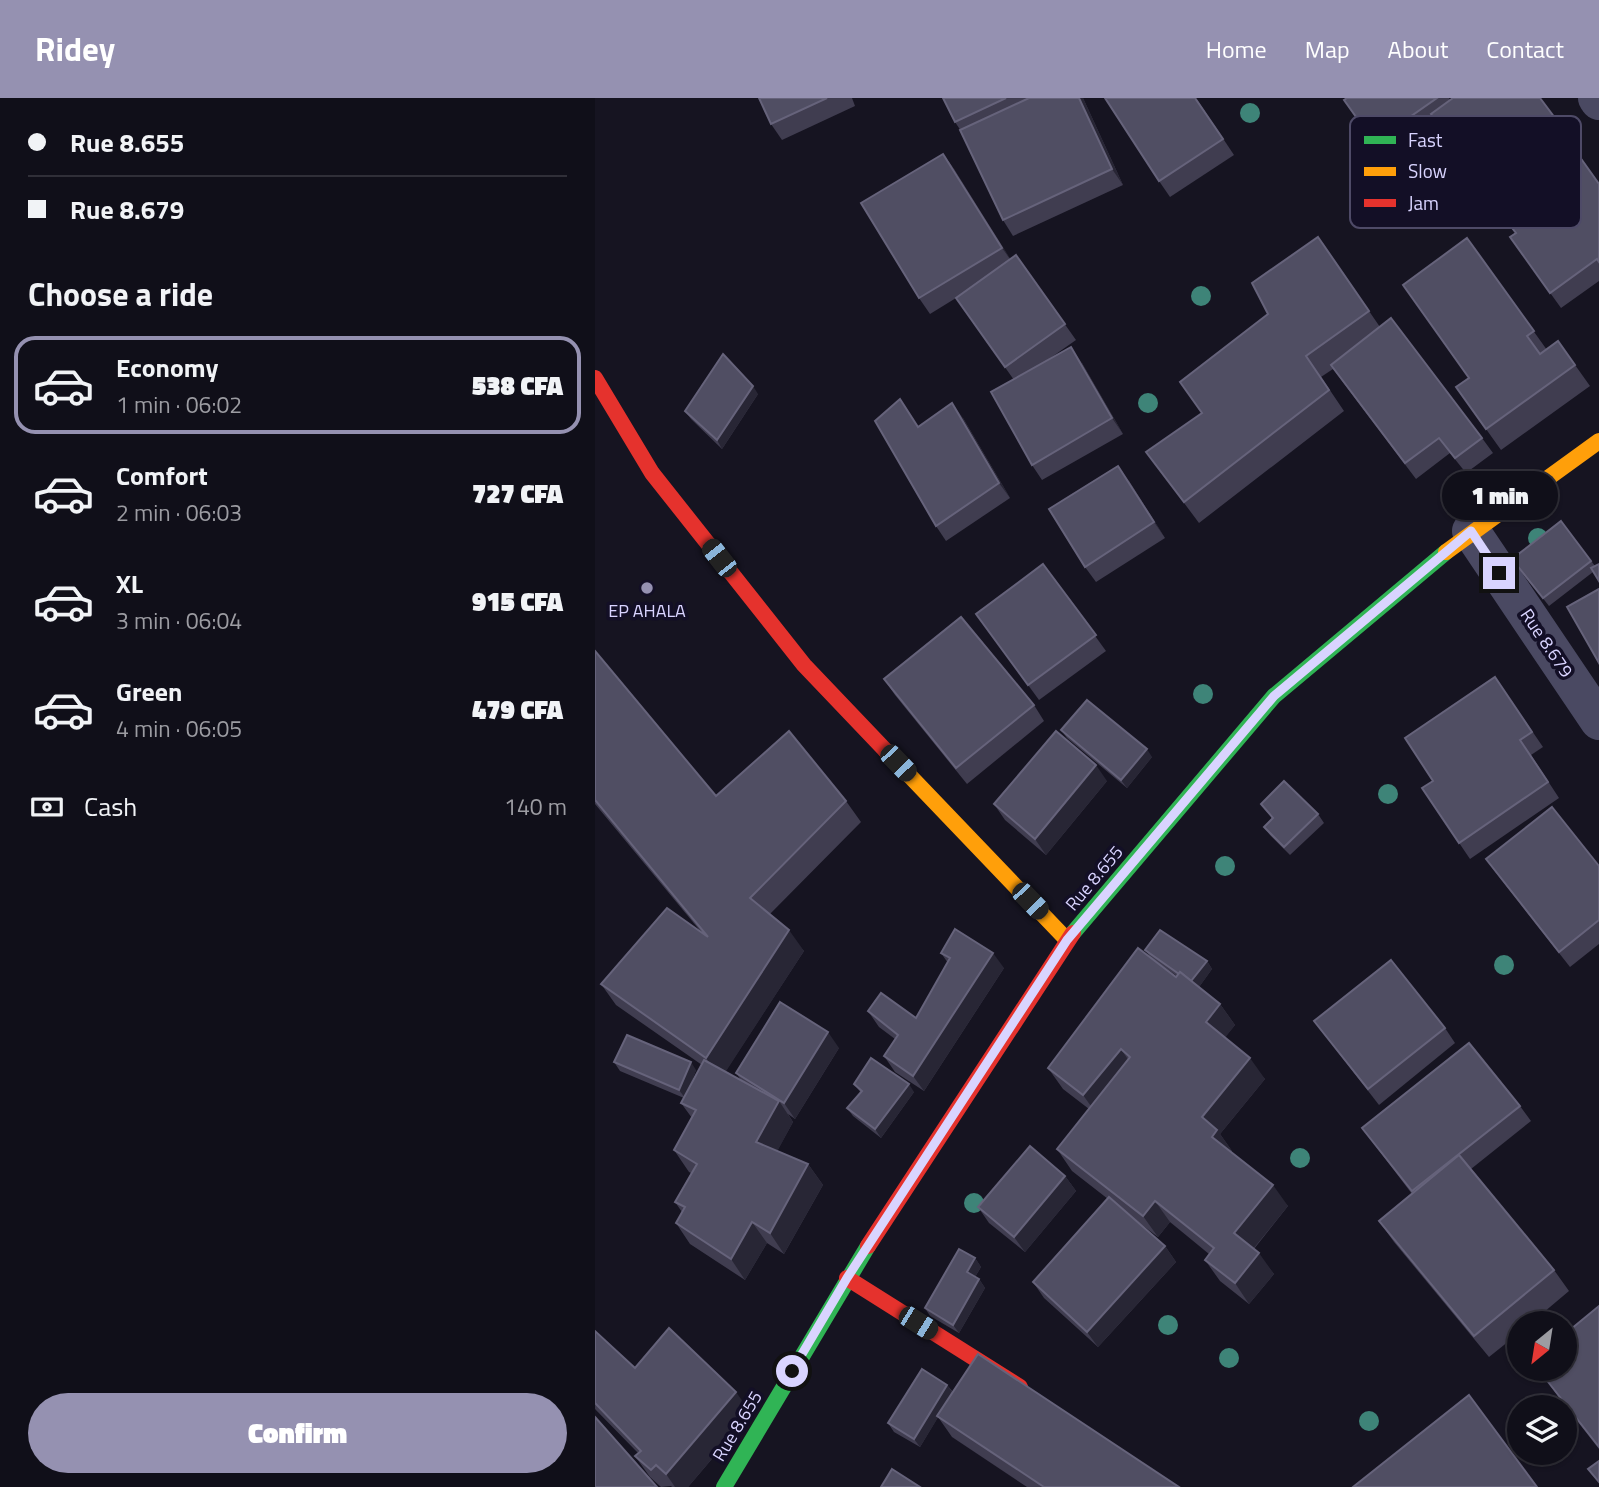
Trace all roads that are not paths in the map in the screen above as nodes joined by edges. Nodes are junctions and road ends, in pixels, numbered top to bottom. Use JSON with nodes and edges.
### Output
{"nodes":[{"id":1,"x":595,"y":378,"type":"edge"},
{"id":2,"x":1599,"y":441,"type":"edge"},
{"id":3,"x":1471,"y":531,"type":"junction"},
{"id":4,"x":1599,"y":721,"type":"edge"},
{"id":5,"x":1067,"y":940,"type":"junction"},
{"id":6,"x":847,"y":1278,"type":"junction"},
{"id":7,"x":1036,"y":1398,"type":"edge"},
{"id":8,"x":724,"y":1487,"type":"edge"}],
"edges":[{"from":1,"to":5,"type":"street"},
{"from":2,"to":3,"type":"street","name":"Rue 8.655"},
{"from":3,"to":4,"type":"street","name":"Rue 8.679"},
{"from":3,"to":5,"type":"street","name":"Rue 8.655"},
{"from":5,"to":6,"type":"street","name":"Rue 8.655"},
{"from":6,"to":7,"type":"street"},
{"from":6,"to":8,"type":"street","name":"Rue 8.655"}]}
